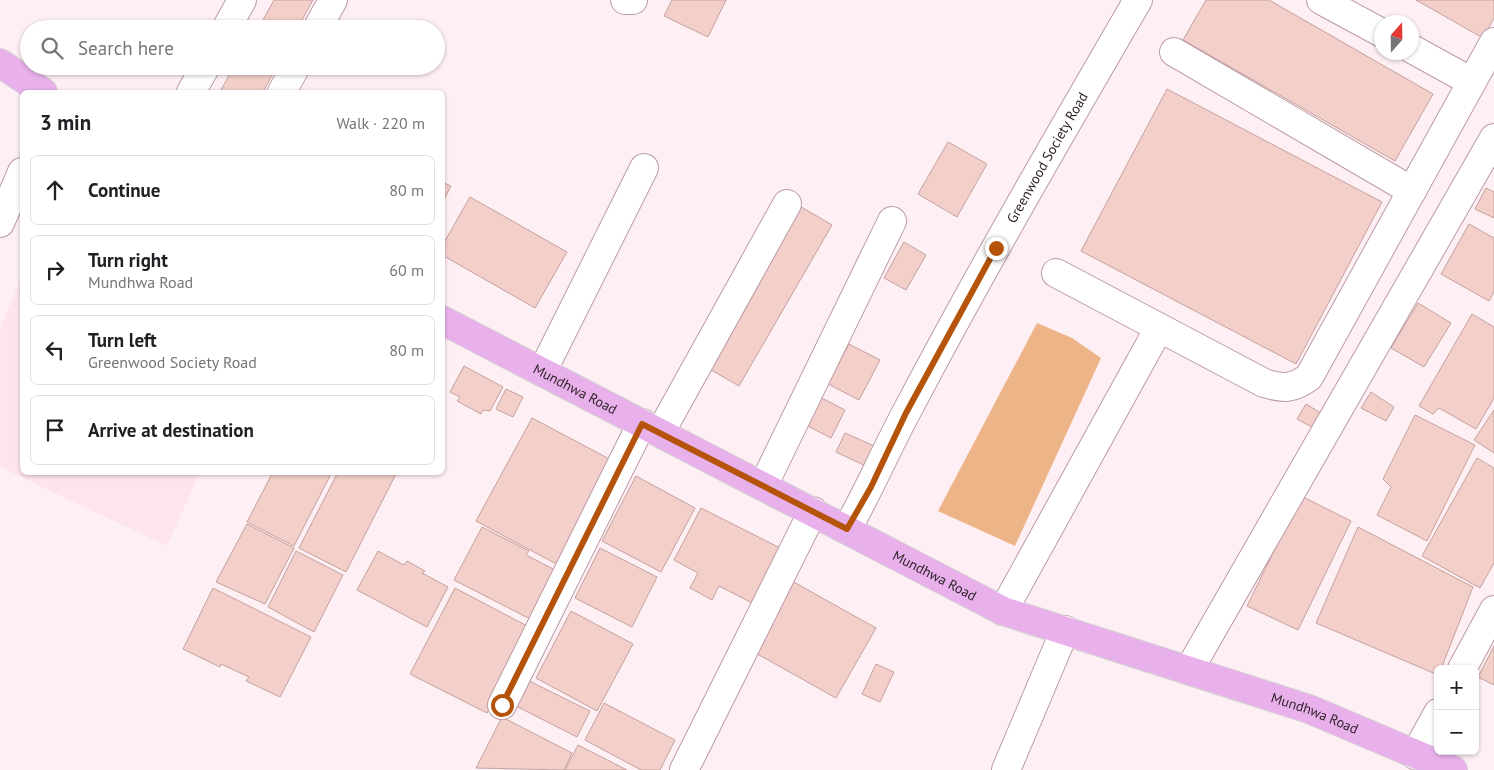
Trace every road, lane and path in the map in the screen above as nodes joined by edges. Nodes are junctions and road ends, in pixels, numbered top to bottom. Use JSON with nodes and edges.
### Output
{"nodes":[{"id":1,"x":242,"y":0,"type":"edge"},
{"id":2,"x":332,"y":0,"type":"edge"},
{"id":3,"x":625,"y":0,"type":"edge"},
{"id":4,"x":633,"y":0,"type":"edge"},
{"id":5,"x":1138,"y":0,"type":"edge"},
{"id":6,"x":1321,"y":0,"type":"edge"},
{"id":7,"x":231,"y":20,"type":"edge"},
{"id":8,"x":322,"y":20,"type":"edge"},
{"id":9,"x":1374,"y":29,"type":"edge"},
{"id":10,"x":1494,"y":42,"type":"edge"},
{"id":11,"x":1174,"y":52,"type":"dead end"},
{"id":12,"x":1419,"y":53,"type":"edge"},
{"id":13,"x":0,"y":62,"type":"edge"},
{"id":14,"x":201,"y":75,"type":"edge"},
{"id":15,"x":291,"y":75,"type":"edge"},
{"id":16,"x":1472,"y":82,"type":"junction"},
{"id":17,"x":41,"y":90,"type":"edge"},
{"id":18,"x":192,"y":90,"type":"edge"},
{"id":19,"x":283,"y":90,"type":"edge"},
{"id":20,"x":1494,"y":138,"type":"edge"},
{"id":21,"x":644,"y":168,"type":"dead end"},
{"id":22,"x":20,"y":177,"type":"edge"},
{"id":23,"x":1412,"y":191,"type":"junction"},
{"id":24,"x":788,"y":204,"type":"dead end"},
{"id":25,"x":892,"y":221,"type":"dead end"},
{"id":26,"x":0,"y":223,"type":"edge"},
{"id":27,"x":1056,"y":273,"type":"dead end"},
{"id":28,"x":445,"y":322,"type":"edge"},
{"id":29,"x":1160,"y":328,"type":"junction"},
{"id":30,"x":542,"y":372,"type":"junction"},
{"id":31,"x":651,"y":428,"type":"junction"},
{"id":32,"x":763,"y":486,"type":"junction"},
{"id":33,"x":813,"y":511,"type":"junction"},
{"id":34,"x":847,"y":529,"type":"junction"},
{"id":35,"x":1494,"y":610,"type":"edge"},
{"id":36,"x":1003,"y":611,"type":"junction"},
{"id":37,"x":1065,"y":630,"type":"junction"},
{"id":38,"x":1464,"y":665,"type":"edge"},
{"id":39,"x":1189,"y":670,"type":"junction"},
{"id":40,"x":502,"y":705,"type":"dead end"},
{"id":41,"x":1434,"y":719,"type":"edge"},
{"id":42,"x":1414,"y":755,"type":"junction"},
{"id":43,"x":684,"y":770,"type":"edge"},
{"id":44,"x":1006,"y":770,"type":"edge"},
{"id":45,"x":1453,"y":770,"type":"edge"}],
"edges":[{"from":1,"to":7,"type":"street"},
{"from":2,"to":8,"type":"street"},
{"from":3,"to":4,"type":"street"},
{"from":5,"to":34,"type":"street","name":"Greenwood Society Road"},
{"from":6,"to":9,"type":"street"},
{"from":10,"to":16,"type":"street"},
{"from":11,"to":23,"type":"street"},
{"from":12,"to":16,"type":"street"},
{"from":13,"to":17,"type":"main road"},
{"from":14,"to":18,"type":"street"},
{"from":15,"to":19,"type":"street"},
{"from":16,"to":23,"type":"street"},
{"from":20,"to":39,"type":"street"},
{"from":21,"to":30,"type":"street"},
{"from":22,"to":26,"type":"street"},
{"from":23,"to":29,"type":"street"},
{"from":24,"to":31,"type":"street"},
{"from":25,"to":32,"type":"street"},
{"from":27,"to":29,"type":"street"},
{"from":28,"to":30,"type":"main road","name":"Mundhwa Road"},
{"from":29,"to":36,"type":"street"},
{"from":30,"to":31,"type":"main road","name":"Mundhwa Road"},
{"from":31,"to":32,"type":"main road","name":"Mundhwa Road"},
{"from":31,"to":40,"type":"street"},
{"from":32,"to":33,"type":"main road","name":"Mundhwa Road"},
{"from":33,"to":34,"type":"main road","name":"Mundhwa Road"},
{"from":33,"to":43,"type":"street"},
{"from":34,"to":36,"type":"main road","name":"Mundhwa Road"},
{"from":35,"to":38,"type":"street"},
{"from":36,"to":37,"type":"main road","name":"Mundhwa Road"},
{"from":37,"to":39,"type":"main road","name":"Mundhwa Road"},
{"from":37,"to":44,"type":"street"},
{"from":39,"to":42,"type":"main road","name":"Mundhwa Road"},
{"from":41,"to":42,"type":"street"},
{"from":42,"to":45,"type":"main road","name":"Mundhwa Road"}]}
